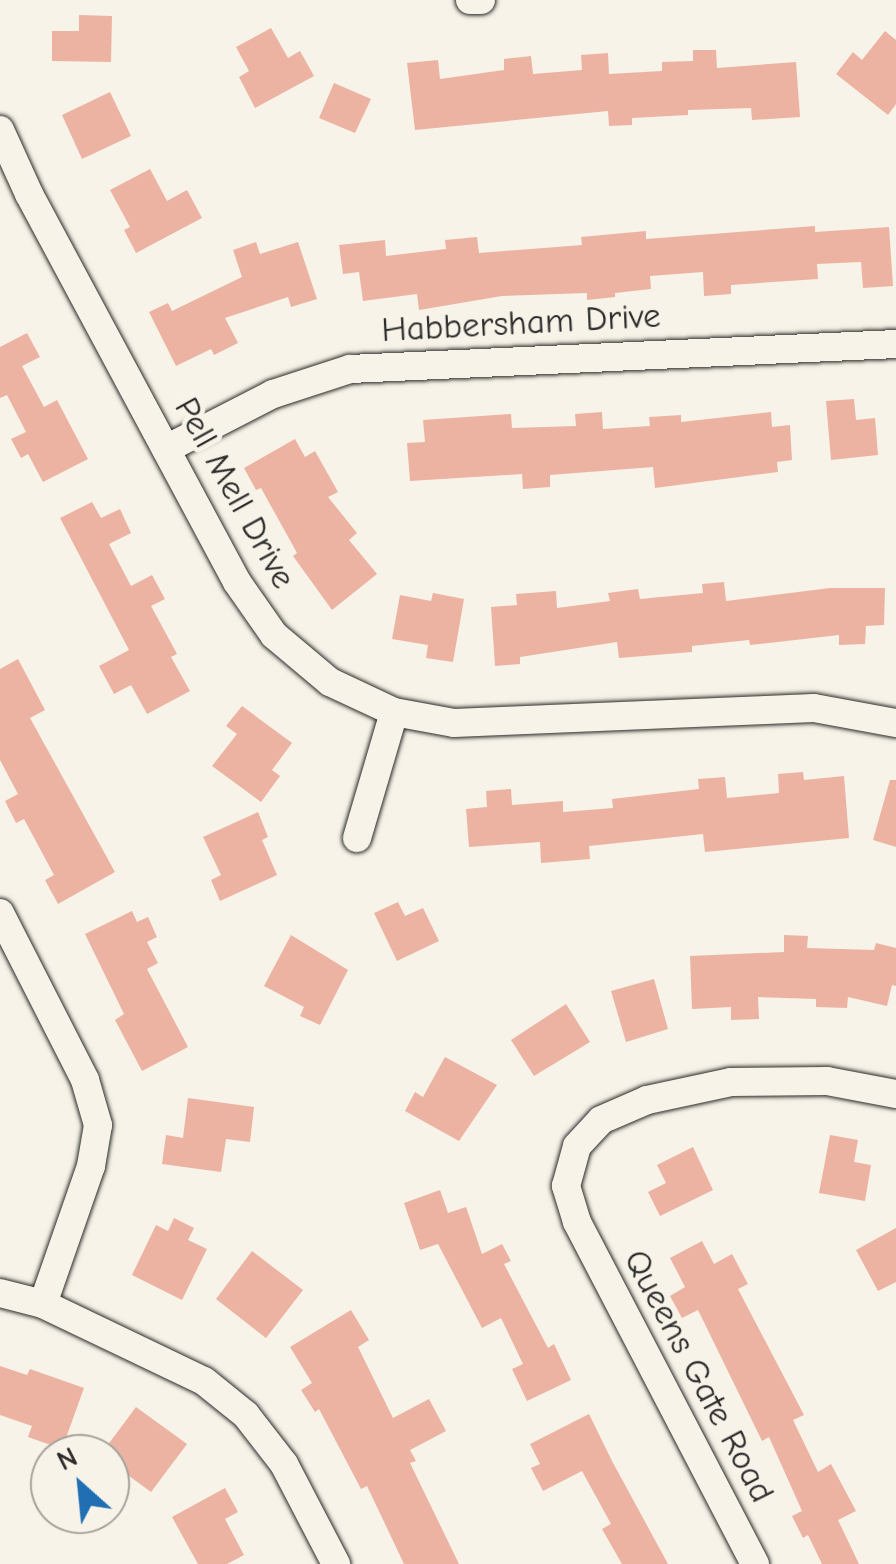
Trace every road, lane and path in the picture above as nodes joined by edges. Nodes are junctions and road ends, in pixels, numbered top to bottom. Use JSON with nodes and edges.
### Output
{"nodes":[{"id":1,"x":470,"y":0,"type":"edge"},
{"id":2,"x":481,"y":0,"type":"edge"},
{"id":3,"x":0,"y":130,"type":"edge"},
{"id":4,"x":896,"y":344,"type":"edge"},
{"id":5,"x":166,"y":449,"type":"junction"},
{"id":6,"x":394,"y":712,"type":"junction"},
{"id":7,"x":896,"y":723,"type":"edge"},
{"id":8,"x":357,"y":838,"type":"dead end"},
{"id":9,"x":0,"y":913,"type":"edge"},
{"id":10,"x":896,"y":1094,"type":"edge"},
{"id":11,"x":0,"y":1294,"type":"edge"},
{"id":12,"x":44,"y":1304,"type":"junction"},
{"id":13,"x":336,"y":1564,"type":"edge"},
{"id":14,"x":755,"y":1564,"type":"edge"}],
"edges":[{"from":1,"to":2,"type":"street"},
{"from":3,"to":5,"type":"street","name":"Pell Mell Drive"},
{"from":4,"to":5,"type":"street","name":"Habbersham Drive"},
{"from":5,"to":6,"type":"street","name":"Pell Mell Drive"},
{"from":6,"to":7,"type":"street","name":"Pell Mell Drive"},
{"from":6,"to":8,"type":"street"},
{"from":9,"to":12,"type":"street"},
{"from":10,"to":14,"type":"street","name":"Queens Gate Road"},
{"from":11,"to":12,"type":"street"},
{"from":12,"to":13,"type":"street"}]}
